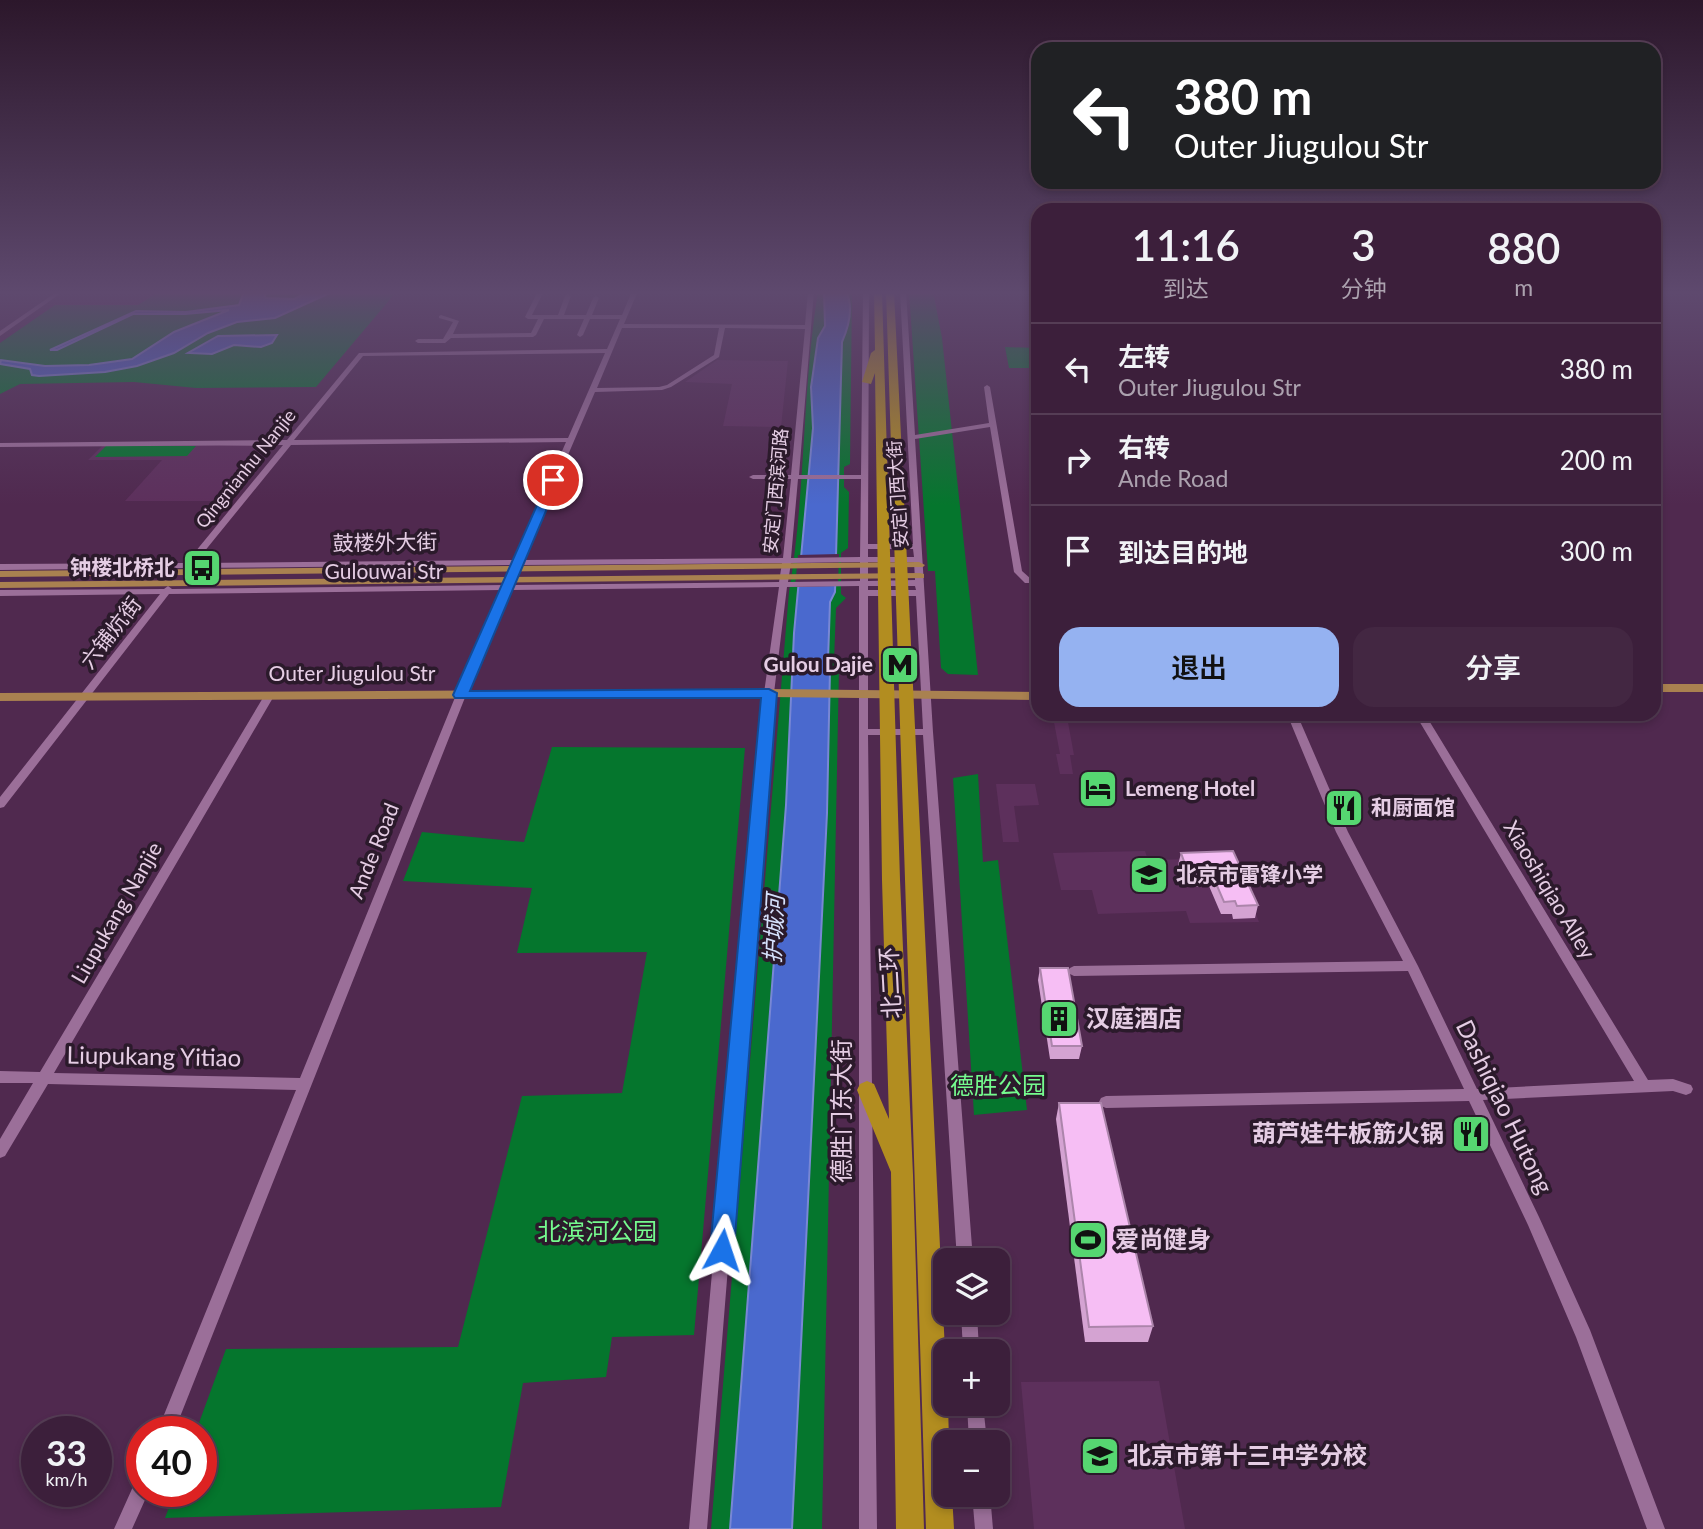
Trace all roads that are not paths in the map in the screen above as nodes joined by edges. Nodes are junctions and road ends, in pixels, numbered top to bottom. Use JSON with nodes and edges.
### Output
{"nodes":[{"id":1,"x":353,"y":362,"type":"edge"},
{"id":2,"x":603,"y":362,"type":"edge"},
{"id":3,"x":707,"y":362,"type":"edge"},
{"id":4,"x":804,"y":362,"type":"edge"},
{"id":5,"x":867,"y":362,"type":"edge"},
{"id":6,"x":876,"y":362,"type":"edge"},
{"id":7,"x":887,"y":362,"type":"edge"},
{"id":8,"x":890,"y":362,"type":"edge"},
{"id":9,"x":900,"y":362,"type":"edge"},
{"id":10,"x":905,"y":362,"type":"edge"},
{"id":11,"x":905,"y":370,"type":"junction"},
{"id":12,"x":867,"y":382,"type":"junction"},
{"id":13,"x":987,"y":387,"type":"dead end"},
{"id":14,"x":592,"y":390,"type":"junction"},
{"id":15,"x":994,"y":424,"type":"junction"},
{"id":16,"x":903,"y":437,"type":"junction"},
{"id":17,"x":570,"y":440,"type":"junction"},
{"id":18,"x":289,"y":441,"type":"junction"},
{"id":19,"x":0,"y":445,"type":"edge"},
{"id":20,"x":752,"y":477,"type":"dead end"},
{"id":21,"x":865,"y":477,"type":"junction"},
{"id":22,"x":863,"y":546,"type":"junction"},
{"id":23,"x":918,"y":547,"type":"junction"},
{"id":24,"x":0,"y":566,"type":"edge"},
{"id":25,"x":186,"y":569,"type":"junction"},
{"id":26,"x":769,"y":571,"type":"junction"},
{"id":27,"x":848,"y":571,"type":"junction"},
{"id":28,"x":0,"y":574,"type":"edge"},
{"id":29,"x":512,"y":574,"type":"junction"},
{"id":30,"x":863,"y":575,"type":"junction"},
{"id":31,"x":920,"y":575,"type":"junction"},
{"id":32,"x":1028,"y":582,"type":"dead end"},
{"id":33,"x":0,"y":584,"type":"edge"},
{"id":34,"x":170,"y":586,"type":"junction"},
{"id":35,"x":0,"y":593,"type":"edge"},
{"id":36,"x":1661,"y":688,"type":"edge"},
{"id":37,"x":1703,"y":688,"type":"edge"},
{"id":38,"x":769,"y":693,"type":"junction"},
{"id":39,"x":863,"y":694,"type":"junction"},
{"id":40,"x":461,"y":695,"type":"junction"},
{"id":41,"x":928,"y":695,"type":"junction"},
{"id":42,"x":268,"y":696,"type":"junction"},
{"id":43,"x":1031,"y":696,"type":"edge"},
{"id":44,"x":0,"y":697,"type":"edge"},
{"id":45,"x":84,"y":697,"type":"junction"},
{"id":46,"x":1295,"y":721,"type":"edge"},
{"id":47,"x":1424,"y":721,"type":"edge"},
{"id":48,"x":864,"y":732,"type":"junction"},
{"id":49,"x":928,"y":732,"type":"junction"},
{"id":50,"x":0,"y":804,"type":"edge"},
{"id":51,"x":901,"y":880,"type":"junction"},
{"id":52,"x":1412,"y":966,"type":"junction"},
{"id":53,"x":1074,"y":971,"type":"dead end"},
{"id":54,"x":0,"y":1077,"type":"edge"},
{"id":55,"x":44,"y":1077,"type":"junction"},
{"id":56,"x":306,"y":1084,"type":"junction"},
{"id":57,"x":1645,"y":1087,"type":"junction"},
{"id":58,"x":1686,"y":1089,"type":"dead end"},
{"id":59,"x":867,"y":1090,"type":"junction"},
{"id":60,"x":1471,"y":1095,"type":"junction"},
{"id":61,"x":1106,"y":1101,"type":"dead end"},
{"id":62,"x":0,"y":1152,"type":"edge"},
{"id":63,"x":902,"y":1175,"type":"junction"},
{"id":64,"x":964,"y":1248,"type":"edge"},
{"id":65,"x":171,"y":1416,"type":"edge"},
{"id":66,"x":133,"y":1507,"type":"edge"},
{"id":67,"x":982,"y":1507,"type":"edge"},
{"id":68,"x":123,"y":1529,"type":"edge"},
{"id":69,"x":698,"y":1529,"type":"edge"},
{"id":70,"x":867,"y":1529,"type":"edge"},
{"id":71,"x":910,"y":1529,"type":"edge"},
{"id":72,"x":940,"y":1529,"type":"edge"},
{"id":73,"x":984,"y":1529,"type":"edge"},
{"id":74,"x":1656,"y":1529,"type":"edge"}],
"edges":[{"from":1,"to":18,"type":"street","name":"Qingnianhu Nanjie"},
{"from":2,"to":14,"type":"street","name":"Ande Road"},
{"from":3,"to":14,"type":"street"},
{"from":4,"to":38,"type":"street","name":"安定门西滨河路"},
{"from":5,"to":12,"type":"street","name":"安定门西大街"},
{"from":6,"to":12,"type":"highway"},
{"from":7,"to":51,"type":"highway","name":"北二环"},
{"from":8,"to":16,"type":"highway"},
{"from":9,"to":11,"type":"highway"},
{"from":10,"to":11,"type":"street","name":"安定门西大街"},
{"from":11,"to":16,"type":"street","name":"安定门西大街"},
{"from":12,"to":21,"type":"street","name":"安定门西大街"},
{"from":13,"to":15,"type":"street"},
{"from":14,"to":17,"type":"street","name":"Ande Road"},
{"from":15,"to":16,"type":"street"},
{"from":15,"to":32,"type":"street"},
{"from":16,"to":23,"type":"street","name":"安定门西大街"},
{"from":16,"to":51,"type":"highway","name":"北二环"},
{"from":17,"to":18,"type":"street"},
{"from":17,"to":29,"type":"street","name":"Ande Road"},
{"from":18,"to":19,"type":"street"},
{"from":18,"to":25,"type":"street","name":"Qingnianhu Nanjie"},
{"from":20,"to":21,"type":"street"},
{"from":21,"to":22,"type":"street","name":"安定门西大街"},
{"from":22,"to":23,"type":"street"},
{"from":22,"to":30,"type":"street","name":"安定门西大街"},
{"from":23,"to":31,"type":"street","name":"安定门西大街"},
{"from":24,"to":25,"type":"street","name":"鼓楼外大街"},
{"from":25,"to":28,"type":"main road","name":"鼓楼外大街"},
{"from":25,"to":29,"type":"main road","name":"鼓楼外大街"},
{"from":26,"to":27,"type":"main road","name":"鼓楼外大街"},
{"from":26,"to":27,"type":"street"},
{"from":26,"to":29,"type":"main road"},
{"from":26,"to":29,"type":"street","name":"鼓楼外大街"},
{"from":27,"to":30,"type":"main road","name":"鼓楼外大街"},
{"from":27,"to":30,"type":"street","name":"鼓楼外大街"},
{"from":29,"to":34,"type":"main road"},
{"from":29,"to":40,"type":"street","name":"Ande Road"},
{"from":30,"to":31,"type":"main road","name":"鼓楼外大街"},
{"from":30,"to":31,"type":"street","name":"鼓楼外大街"},
{"from":30,"to":39,"type":"street","name":"安定门西大街"},
{"from":31,"to":41,"type":"street","name":"安定门西大街"},
{"from":33,"to":34,"type":"main road"},
{"from":34,"to":35,"type":"street"},
{"from":34,"to":45,"type":"street","name":"六铺炕街"},
{"from":36,"to":37,"type":"main road"},
{"from":38,"to":39,"type":"main road","name":"Outer Jiugulou Str"},
{"from":38,"to":40,"type":"main road","name":"Outer Jiugulou Str"},
{"from":38,"to":69,"type":"street","name":"安定门西滨河路"},
{"from":39,"to":41,"type":"main road","name":"Outer Jiugulou Str"},
{"from":39,"to":48,"type":"street","name":"德胜门东大街"},
{"from":40,"to":42,"type":"main road","name":"Outer Jiugulou Str"},
{"from":40,"to":56,"type":"street","name":"Ande Road"},
{"from":41,"to":43,"type":"main road","name":"Outer Jiugulou Str"},
{"from":41,"to":49,"type":"street"},
{"from":42,"to":45,"type":"main road","name":"Outer Jiugulou Str"},
{"from":42,"to":55,"type":"street","name":"Liupukang Nanjie"},
{"from":44,"to":45,"type":"main road","name":"Outer Jiugulou Str"},
{"from":45,"to":50,"type":"street","name":"六铺炕街"},
{"from":46,"to":52,"type":"street","name":"Dashiqiao Hutong"},
{"from":47,"to":57,"type":"street","name":"Xiaoshiqiao Alley"},
{"from":48,"to":49,"type":"street"},
{"from":48,"to":59,"type":"street","name":"德胜门东大街"},
{"from":49,"to":64,"type":"street"},
{"from":51,"to":63,"type":"highway","name":"北二环"},
{"from":51,"to":72,"type":"highway","name":"北二环"},
{"from":52,"to":53,"type":"street"},
{"from":52,"to":60,"type":"street","name":"Dashiqiao Hutong"},
{"from":54,"to":55,"type":"street","name":"Liupukang Yitiao"},
{"from":55,"to":56,"type":"street","name":"Liupukang Yitiao"},
{"from":55,"to":62,"type":"street","name":"Liupukang Nanjie"},
{"from":56,"to":65,"type":"street","name":"Ande Road"},
{"from":57,"to":58,"type":"street"},
{"from":57,"to":60,"type":"street"},
{"from":59,"to":63,"type":"highway"},
{"from":59,"to":70,"type":"street","name":"德胜门东大街"},
{"from":60,"to":61,"type":"street"},
{"from":60,"to":74,"type":"street","name":"Dashiqiao Hutong"},
{"from":63,"to":71,"type":"highway","name":"北二环"},
{"from":66,"to":68,"type":"street"},
{"from":67,"to":73,"type":"street"}]}
